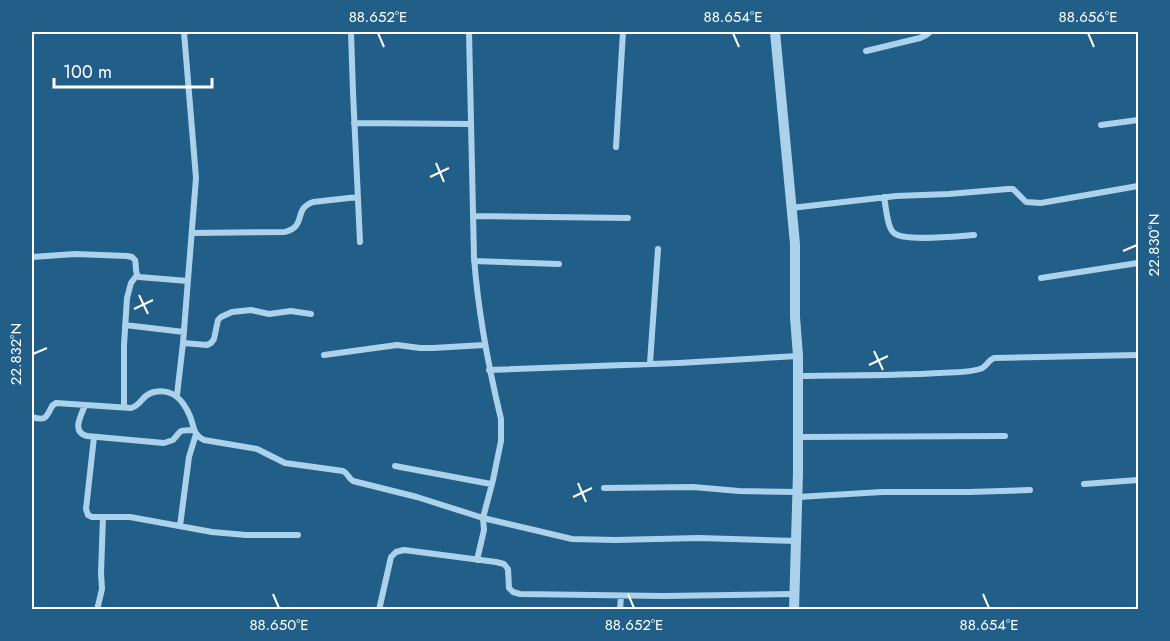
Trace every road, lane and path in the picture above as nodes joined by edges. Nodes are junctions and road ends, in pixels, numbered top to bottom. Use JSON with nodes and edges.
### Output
{"nodes":[{"id":1,"x":184,"y":32,"type":"edge"},
{"id":2,"x":351,"y":32,"type":"edge"},
{"id":3,"x":469,"y":32,"type":"edge"},
{"id":4,"x":623,"y":32,"type":"edge"},
{"id":5,"x":775,"y":32,"type":"edge"},
{"id":6,"x":930,"y":32,"type":"edge"},
{"id":7,"x":866,"y":51,"type":"dead end"},
{"id":8,"x":1138,"y":120,"type":"edge"},
{"id":9,"x":354,"y":123,"type":"junction"},
{"id":10,"x":471,"y":124,"type":"junction"},
{"id":11,"x":1101,"y":125,"type":"dead end"},
{"id":12,"x":616,"y":147,"type":"dead end"},
{"id":13,"x":1138,"y":186,"type":"edge"},
{"id":14,"x":358,"y":196,"type":"junction"},
{"id":15,"x":884,"y":197,"type":"junction"},
{"id":16,"x":791,"y":208,"type":"junction"},
{"id":17,"x":473,"y":216,"type":"junction"},
{"id":18,"x":628,"y":218,"type":"dead end"},
{"id":19,"x":192,"y":232,"type":"junction"},
{"id":20,"x":974,"y":235,"type":"dead end"},
{"id":21,"x":360,"y":242,"type":"dead end"},
{"id":22,"x":658,"y":249,"type":"dead end"},
{"id":23,"x":32,"y":256,"type":"edge"},
{"id":24,"x":474,"y":261,"type":"junction"},
{"id":25,"x":1138,"y":263,"type":"edge"},
{"id":26,"x":559,"y":264,"type":"dead end"},
{"id":27,"x":137,"y":275,"type":"junction"},
{"id":28,"x":1041,"y":278,"type":"dead end"},
{"id":29,"x":188,"y":281,"type":"junction"},
{"id":30,"x":311,"y":314,"type":"dead end"},
{"id":31,"x":125,"y":325,"type":"junction"},
{"id":32,"x":184,"y":332,"type":"junction"},
{"id":33,"x":183,"y":343,"type":"junction"},
{"id":34,"x":484,"y":345,"type":"junction"},
{"id":35,"x":324,"y":355,"type":"dead end"},
{"id":36,"x":1138,"y":355,"type":"edge"},
{"id":37,"x":798,"y":356,"type":"junction"},
{"id":38,"x":650,"y":363,"type":"junction"},
{"id":39,"x":489,"y":370,"type":"junction"},
{"id":40,"x":798,"y":376,"type":"junction"},
{"id":41,"x":177,"y":395,"type":"junction"},
{"id":42,"x":85,"y":405,"type":"junction"},
{"id":43,"x":124,"y":407,"type":"junction"},
{"id":44,"x":32,"y":417,"type":"edge"},
{"id":45,"x":194,"y":432,"type":"junction"},
{"id":46,"x":798,"y":436,"type":"junction"},
{"id":47,"x":1005,"y":436,"type":"dead end"},
{"id":48,"x":94,"y":437,"type":"junction"},
{"id":49,"x":395,"y":466,"type":"dead end"},
{"id":50,"x":1138,"y":480,"type":"edge"},
{"id":51,"x":492,"y":484,"type":"junction"},
{"id":52,"x":1084,"y":484,"type":"dead end"},
{"id":53,"x":604,"y":488,"type":"dead end"},
{"id":54,"x":1030,"y":490,"type":"dead end"},
{"id":55,"x":798,"y":494,"type":"junction"},
{"id":56,"x":103,"y":517,"type":"junction"},
{"id":57,"x":483,"y":518,"type":"junction"},
{"id":58,"x":180,"y":526,"type":"junction"},
{"id":59,"x":298,"y":535,"type":"dead end"},
{"id":60,"x":796,"y":541,"type":"junction"},
{"id":61,"x":477,"y":560,"type":"junction"},
{"id":62,"x":794,"y":594,"type":"junction"},
{"id":63,"x":621,"y":596,"type":"junction"},
{"id":64,"x":97,"y":609,"type":"edge"},
{"id":65,"x":379,"y":609,"type":"edge"},
{"id":66,"x":620,"y":609,"type":"edge"},
{"id":67,"x":794,"y":609,"type":"edge"}],
"edges":[{"from":1,"to":19,"type":"street"},
{"from":2,"to":9,"type":"street"},
{"from":3,"to":10,"type":"street"},
{"from":4,"to":12,"type":"street"},
{"from":5,"to":16,"type":"street"},
{"from":6,"to":7,"type":"street"},
{"from":8,"to":11,"type":"street"},
{"from":9,"to":10,"type":"street"},
{"from":9,"to":14,"type":"street"},
{"from":10,"to":17,"type":"street"},
{"from":13,"to":15,"type":"street"},
{"from":14,"to":19,"type":"street"},
{"from":14,"to":21,"type":"street"},
{"from":15,"to":16,"type":"street"},
{"from":15,"to":20,"type":"street"},
{"from":16,"to":37,"type":"street"},
{"from":17,"to":18,"type":"street"},
{"from":17,"to":24,"type":"street"},
{"from":19,"to":29,"type":"street"},
{"from":22,"to":38,"type":"street"},
{"from":23,"to":27,"type":"street"},
{"from":24,"to":26,"type":"street"},
{"from":24,"to":34,"type":"street"},
{"from":25,"to":28,"type":"street"},
{"from":27,"to":29,"type":"street"},
{"from":27,"to":31,"type":"street"},
{"from":29,"to":32,"type":"street"},
{"from":30,"to":33,"type":"street"},
{"from":31,"to":32,"type":"street"},
{"from":31,"to":43,"type":"street"},
{"from":32,"to":33,"type":"street"},
{"from":33,"to":41,"type":"street"},
{"from":34,"to":35,"type":"street"},
{"from":34,"to":39,"type":"street"},
{"from":36,"to":40,"type":"street"},
{"from":37,"to":38,"type":"street"},
{"from":37,"to":40,"type":"street"},
{"from":38,"to":39,"type":"street"},
{"from":39,"to":51,"type":"street"},
{"from":40,"to":46,"type":"street"},
{"from":41,"to":43,"type":"street"},
{"from":41,"to":45,"type":"street"},
{"from":42,"to":43,"type":"street"},
{"from":42,"to":44,"type":"street"},
{"from":42,"to":48,"type":"street"},
{"from":45,"to":48,"type":"street"},
{"from":45,"to":57,"type":"street"},
{"from":45,"to":58,"type":"street"},
{"from":46,"to":47,"type":"street"},
{"from":46,"to":55,"type":"street"},
{"from":48,"to":56,"type":"street"},
{"from":49,"to":51,"type":"street"},
{"from":50,"to":52,"type":"street"},
{"from":51,"to":57,"type":"street"},
{"from":53,"to":55,"type":"street"},
{"from":54,"to":55,"type":"street"},
{"from":55,"to":60,"type":"street"},
{"from":56,"to":58,"type":"street"},
{"from":56,"to":64,"type":"street"},
{"from":57,"to":60,"type":"street"},
{"from":57,"to":61,"type":"street"},
{"from":58,"to":59,"type":"street"},
{"from":60,"to":62,"type":"street"},
{"from":61,"to":63,"type":"street"},
{"from":61,"to":65,"type":"street"},
{"from":62,"to":63,"type":"street"},
{"from":62,"to":67,"type":"street"},
{"from":63,"to":66,"type":"street"}]}
